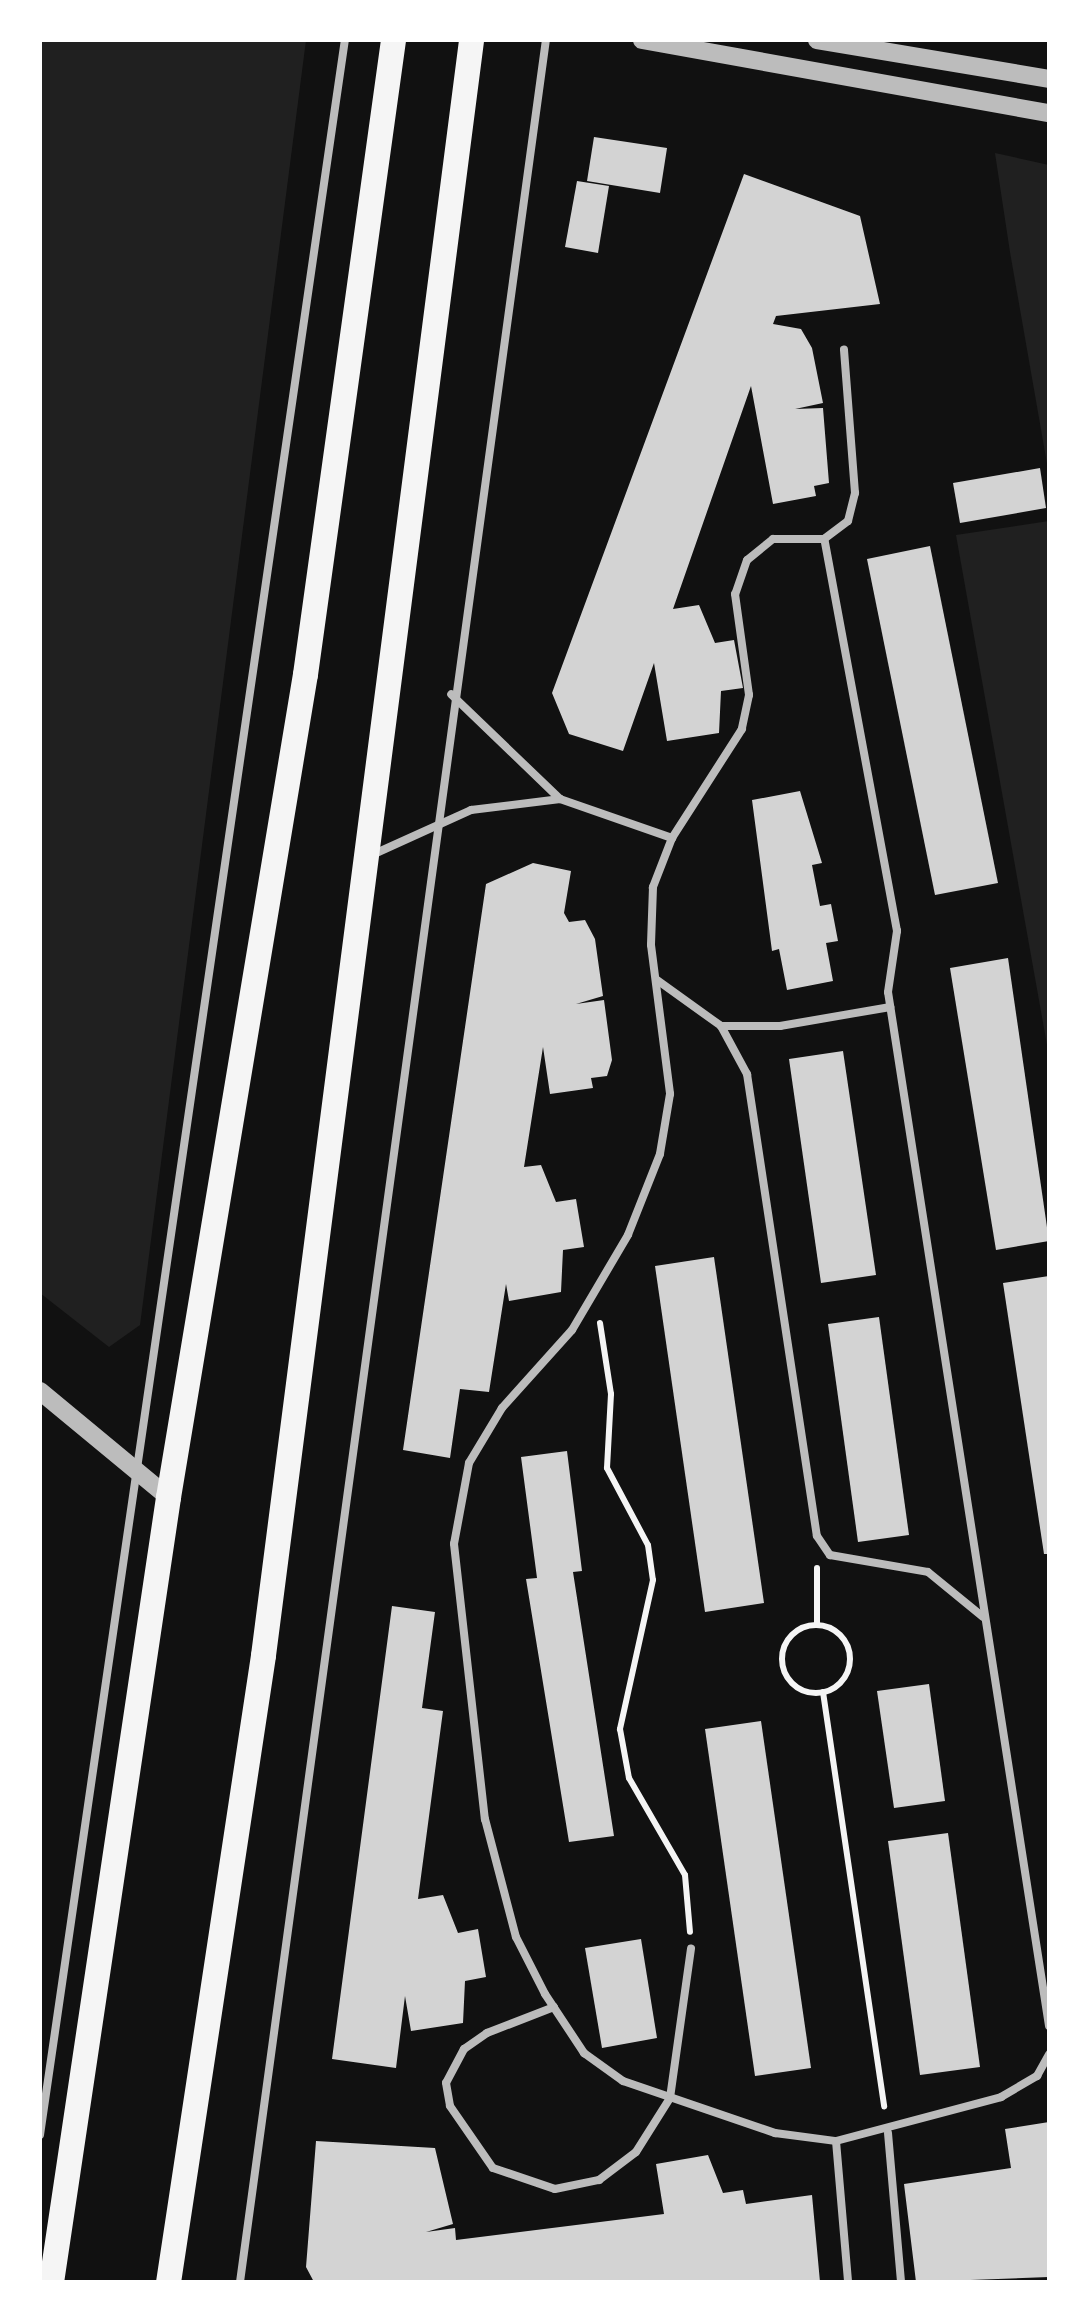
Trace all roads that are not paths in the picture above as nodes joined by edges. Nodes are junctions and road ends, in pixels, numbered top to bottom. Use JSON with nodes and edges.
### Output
{"nodes":[{"id":1,"x":345,"y":40,"type":"edge"},
{"id":2,"x":393,"y":40,"type":"edge"},
{"id":3,"x":471,"y":40,"type":"edge"},
{"id":4,"x":546,"y":40,"type":"edge"},
{"id":5,"x":642,"y":40,"type":"edge"},
{"id":6,"x":818,"y":40,"type":"edge"},
{"id":7,"x":1049,"y":79,"type":"edge"},
{"id":8,"x":1049,"y":112,"type":"edge"},
{"id":9,"x":844,"y":348,"type":"dead end"},
{"id":10,"x":824,"y":539,"type":"junction"},
{"id":11,"x":451,"y":694,"type":"junction"},
{"id":12,"x":560,"y":799,"type":"junction"},
{"id":13,"x":434,"y":826,"type":"junction"},
{"id":14,"x":672,"y":838,"type":"junction"},
{"id":15,"x":366,"y":858,"type":"junction"},
{"id":16,"x":657,"y":980,"type":"junction"},
{"id":17,"x":890,"y":1007,"type":"junction"},
{"id":18,"x":722,"y":1026,"type":"junction"},
{"id":19,"x":40,"y":1391,"type":"edge"},
{"id":20,"x":138,"y":1472,"type":"junction"},
{"id":21,"x":168,"y":1496,"type":"junction"},
{"id":22,"x":986,"y":1620,"type":"junction"},
{"id":23,"x":692,"y":1948,"type":"road end"},
{"id":24,"x":554,"y":2007,"type":"junction"},
{"id":25,"x":1049,"y":2026,"type":"edge"},
{"id":26,"x":1049,"y":2054,"type":"edge"},
{"id":27,"x":670,"y":2098,"type":"junction"},
{"id":28,"x":888,"y":2133,"type":"junction"},
{"id":29,"x":40,"y":2135,"type":"edge"},
{"id":30,"x":836,"y":2141,"type":"junction"},
{"id":31,"x":51,"y":2282,"type":"edge"},
{"id":32,"x":168,"y":2282,"type":"edge"},
{"id":33,"x":240,"y":2282,"type":"edge"},
{"id":34,"x":848,"y":2282,"type":"edge"},
{"id":35,"x":900,"y":2282,"type":"edge"}],
"edges":[{"from":1,"to":20,"type":"lane"},
{"from":2,"to":21,"type":"main road"},
{"from":3,"to":15,"type":"main road"},
{"from":4,"to":11,"type":"lane"},
{"from":5,"to":8,"type":"street"},
{"from":6,"to":7,"type":"street"},
{"from":9,"to":10,"type":"lane"},
{"from":10,"to":14,"type":"lane"},
{"from":10,"to":17,"type":"lane"},
{"from":11,"to":12,"type":"lane"},
{"from":11,"to":13,"type":"lane"},
{"from":12,"to":13,"type":"lane"},
{"from":12,"to":14,"type":"lane"},
{"from":13,"to":15,"type":"lane"},
{"from":13,"to":33,"type":"lane"},
{"from":14,"to":16,"type":"lane"},
{"from":15,"to":32,"type":"main road"},
{"from":16,"to":18,"type":"lane"},
{"from":16,"to":24,"type":"lane"},
{"from":17,"to":18,"type":"lane"},
{"from":17,"to":22,"type":"lane"},
{"from":18,"to":22,"type":"lane"},
{"from":19,"to":20,"type":"street"},
{"from":20,"to":21,"type":"street"},
{"from":20,"to":29,"type":"lane"},
{"from":21,"to":31,"type":"main road"},
{"from":22,"to":25,"type":"lane"},
{"from":23,"to":27,"type":"lane"},
{"from":24,"to":27,"type":"lane"},
{"from":24,"to":27,"type":"lane"},
{"from":26,"to":28,"type":"lane"},
{"from":27,"to":30,"type":"lane"},
{"from":28,"to":30,"type":"lane"},
{"from":28,"to":35,"type":"lane"},
{"from":30,"to":34,"type":"lane"}]}
